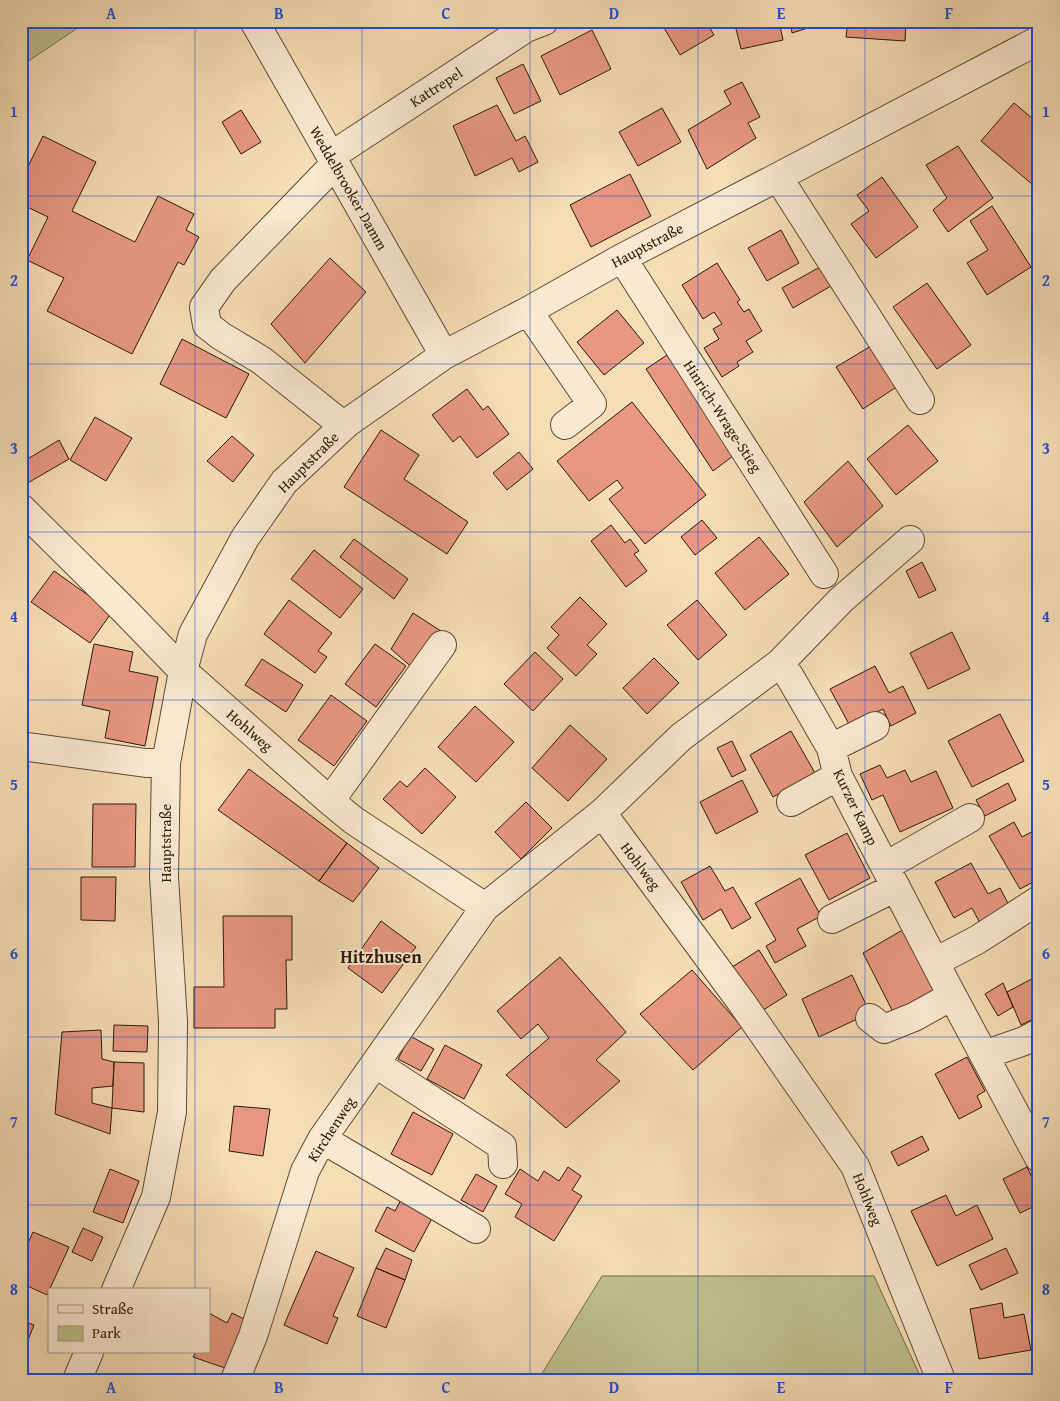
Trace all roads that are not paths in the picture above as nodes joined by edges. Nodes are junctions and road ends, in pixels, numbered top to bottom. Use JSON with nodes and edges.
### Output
{"nodes":[{"id":1,"x":254,"y":21,"type":"edge"},
{"id":2,"x":544,"y":21,"type":"edge"},
{"id":3,"x":1039,"y":40,"type":"edge"},
{"id":4,"x":333,"y":160,"type":"junction"},
{"id":5,"x":778,"y":178,"type":"junction"},
{"id":6,"x":622,"y":258,"type":"junction"},
{"id":7,"x":528,"y":311,"type":"junction"},
{"id":8,"x":444,"y":355,"type":"junction"},
{"id":9,"x":920,"y":400,"type":"dead end"},
{"id":10,"x":565,"y":425,"type":"dead end"},
{"id":11,"x":344,"y":426,"type":"junction"},
{"id":12,"x":21,"y":508,"type":"edge"},
{"id":13,"x":910,"y":540,"type":"dead end"},
{"id":14,"x":824,"y":574,"type":"dead end"},
{"id":15,"x":442,"y":645,"type":"dead end"},
{"id":16,"x":780,"y":663,"type":"junction"},
{"id":17,"x":183,"y":671,"type":"junction"},
{"id":18,"x":875,"y":726,"type":"dead end"},
{"id":19,"x":21,"y":746,"type":"edge"},
{"id":20,"x":830,"y":748,"type":"junction"},
{"id":21,"x":166,"y":763,"type":"junction"},
{"id":22,"x":838,"y":776,"type":"junction"},
{"id":23,"x":330,"y":801,"type":"junction"},
{"id":24,"x":791,"y":802,"type":"dead end"},
{"id":25,"x":602,"y":813,"type":"junction"},
{"id":26,"x":970,"y":818,"type":"dead end"},
{"id":27,"x":891,"y":877,"type":"junction"},
{"id":28,"x":1039,"y":900,"type":"edge"},
{"id":29,"x":485,"y":908,"type":"junction"},
{"id":30,"x":832,"y":919,"type":"dead end"},
{"id":31,"x":935,"y":962,"type":"junction"},
{"id":32,"x":952,"y":996,"type":"junction"},
{"id":33,"x":870,"y":1018,"type":"dead end"},
{"id":34,"x":1039,"y":1032,"type":"edge"},
{"id":35,"x":984,"y":1055,"type":"junction"},
{"id":36,"x":376,"y":1064,"type":"junction"},
{"id":37,"x":322,"y":1139,"type":"junction"},
{"id":38,"x":1039,"y":1158,"type":"edge"},
{"id":39,"x":503,"y":1164,"type":"dead end"},
{"id":40,"x":476,"y":1229,"type":"dead end"},
{"id":41,"x":117,"y":1288,"type":"edge"},
{"id":42,"x":88,"y":1354,"type":"edge"},
{"id":43,"x":77,"y":1380,"type":"edge"},
{"id":44,"x":234,"y":1380,"type":"edge"},
{"id":45,"x":941,"y":1380,"type":"edge"}],
"edges":[{"from":1,"to":4,"type":"street","name":"Weddelbrooker Damm"},
{"from":2,"to":4,"type":"street","name":"Kattrepel"},
{"from":3,"to":5,"type":"street","name":"Hauptstraße"},
{"from":4,"to":8,"type":"street","name":"Weddelbrooker Damm"},
{"from":4,"to":11,"type":"street","name":"Kattrepel"},
{"from":5,"to":6,"type":"street","name":"Hauptstraße"},
{"from":5,"to":9,"type":"street"},
{"from":6,"to":7,"type":"street","name":"Hauptstraße"},
{"from":6,"to":14,"type":"street","name":"Hinrich-Wrage-Stieg"},
{"from":7,"to":8,"type":"street","name":"Hauptstraße"},
{"from":7,"to":10,"type":"street"},
{"from":8,"to":11,"type":"street","name":"Hauptstraße"},
{"from":11,"to":17,"type":"street","name":"Hauptstraße"},
{"from":12,"to":17,"type":"street","name":"Hohlweg"},
{"from":13,"to":16,"type":"street"},
{"from":15,"to":23,"type":"street"},
{"from":16,"to":20,"type":"street","name":"Kurzer Kamp"},
{"from":16,"to":25,"type":"street"},
{"from":17,"to":21,"type":"street","name":"Hauptstraße"},
{"from":17,"to":23,"type":"street","name":"Hohlweg"},
{"from":18,"to":20,"type":"street"},
{"from":19,"to":21,"type":"street"},
{"from":20,"to":22,"type":"street","name":"Kurzer Kamp"},
{"from":21,"to":41,"type":"street","name":"Hauptstraße"},
{"from":22,"to":24,"type":"street"},
{"from":22,"to":27,"type":"street","name":"Kurzer Kamp"},
{"from":23,"to":29,"type":"street","name":"Hohlweg"},
{"from":25,"to":29,"type":"street"},
{"from":25,"to":45,"type":"street","name":"Hohlweg"},
{"from":26,"to":27,"type":"street"},
{"from":27,"to":30,"type":"street"},
{"from":27,"to":31,"type":"street","name":"Kurzer Kamp"},
{"from":28,"to":31,"type":"street"},
{"from":29,"to":36,"type":"street","name":"Kirchenweg"},
{"from":31,"to":32,"type":"street","name":"Kurzer Kamp"},
{"from":32,"to":33,"type":"street"},
{"from":32,"to":35,"type":"street","name":"Kurzer Kamp"},
{"from":34,"to":35,"type":"street"},
{"from":35,"to":38,"type":"street","name":"Kurzer Kamp"},
{"from":36,"to":37,"type":"street","name":"Kirchenweg"},
{"from":36,"to":39,"type":"street"},
{"from":37,"to":40,"type":"street"},
{"from":37,"to":44,"type":"street","name":"Kirchenweg"},
{"from":42,"to":43,"type":"street"}]}
